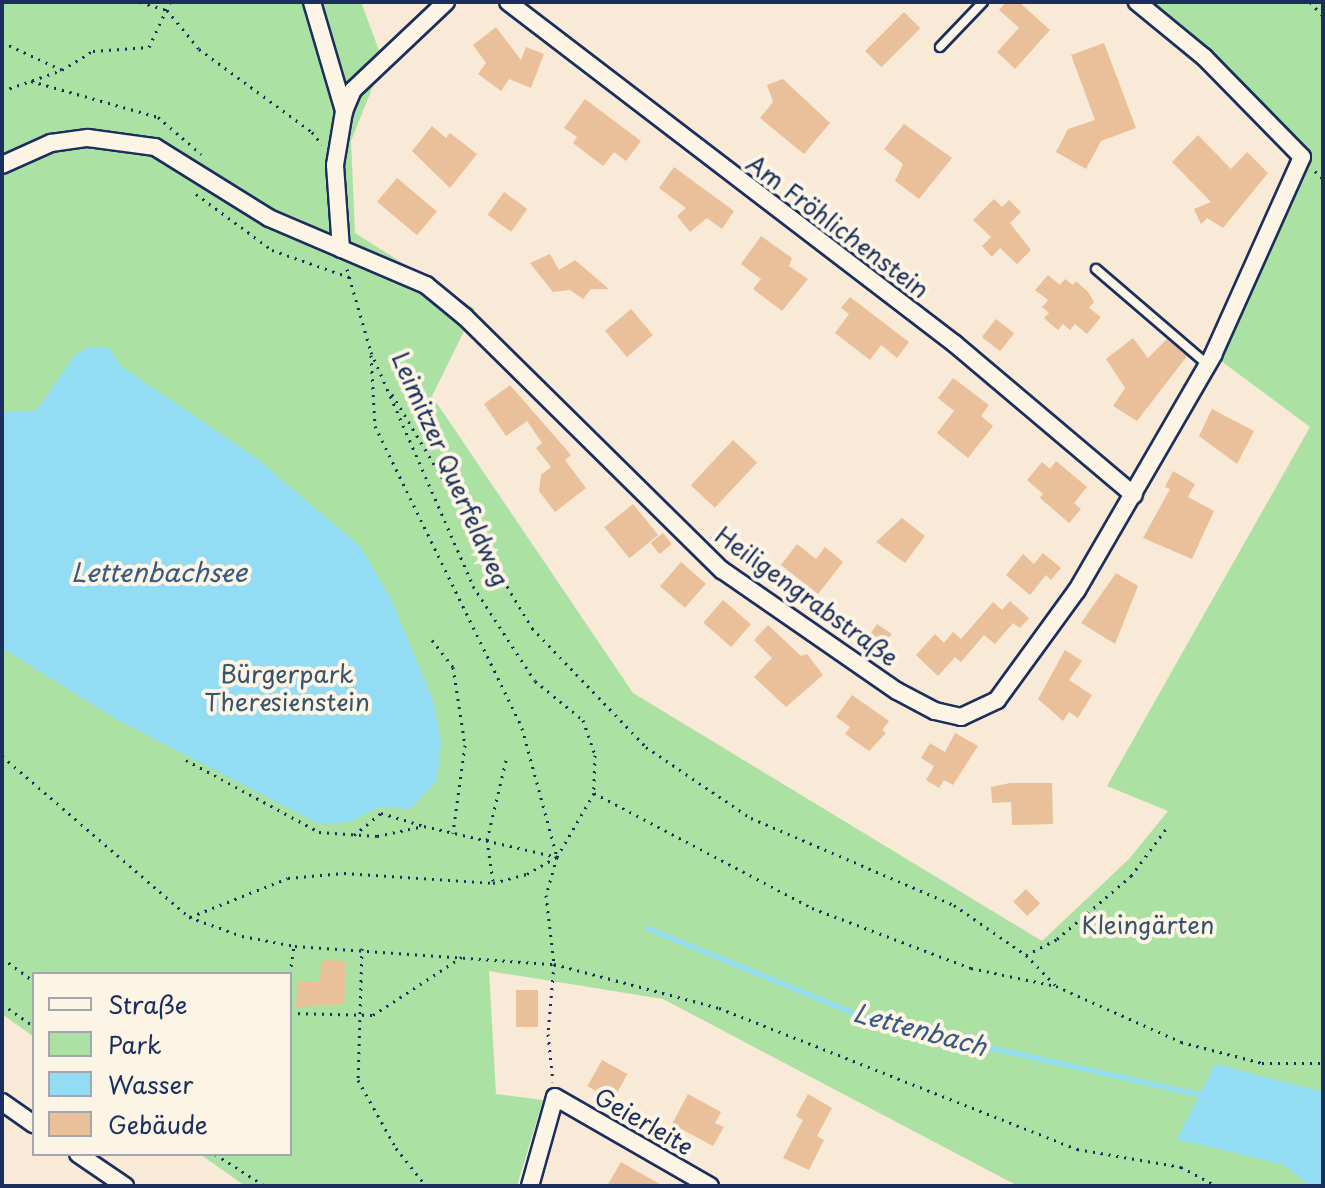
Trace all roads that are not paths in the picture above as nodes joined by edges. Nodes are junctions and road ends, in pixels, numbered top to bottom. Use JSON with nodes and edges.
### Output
{"nodes":[{"id":1,"x":312,"y":2,"type":"edge"},
{"id":2,"x":446,"y":2,"type":"edge"},
{"id":3,"x":508,"y":2,"type":"edge"},
{"id":4,"x":983,"y":2,"type":"edge"},
{"id":5,"x":1137,"y":2,"type":"edge"},
{"id":6,"x":940,"y":47,"type":"dead end"},
{"id":7,"x":344,"y":111,"type":"junction"},
{"id":8,"x":2,"y":165,"type":"edge"},
{"id":9,"x":341,"y":249,"type":"junction"},
{"id":10,"x":1096,"y":269,"type":"dead end"},
{"id":11,"x":1207,"y":364,"type":"junction"},
{"id":12,"x":1134,"y":495,"type":"junction"},
{"id":13,"x":2,"y":1102,"type":"edge"},
{"id":14,"x":32,"y":1123,"type":"edge"},
{"id":15,"x":81,"y":1156,"type":"edge"},
{"id":16,"x":125,"y":1186,"type":"edge"},
{"id":17,"x":530,"y":1186,"type":"edge"},
{"id":18,"x":710,"y":1186,"type":"edge"}],
"edges":[{"from":1,"to":7,"type":"street"},
{"from":2,"to":7,"type":"street"},
{"from":3,"to":12,"type":"street","name":"Am Fröhlichenstein"},
{"from":4,"to":6,"type":"lane"},
{"from":5,"to":11,"type":"street","name":"Heiligengrabstraße"},
{"from":7,"to":9,"type":"street"},
{"from":8,"to":9,"type":"street","name":"Heiligengrabstraße"},
{"from":9,"to":12,"type":"street","name":"Heiligengrabstraße"},
{"from":10,"to":11,"type":"lane"},
{"from":11,"to":12,"type":"street","name":"Heiligengrabstraße"},
{"from":13,"to":14,"type":"street"},
{"from":15,"to":16,"type":"street"},
{"from":17,"to":18,"type":"street","name":"Geierleite"}]}
